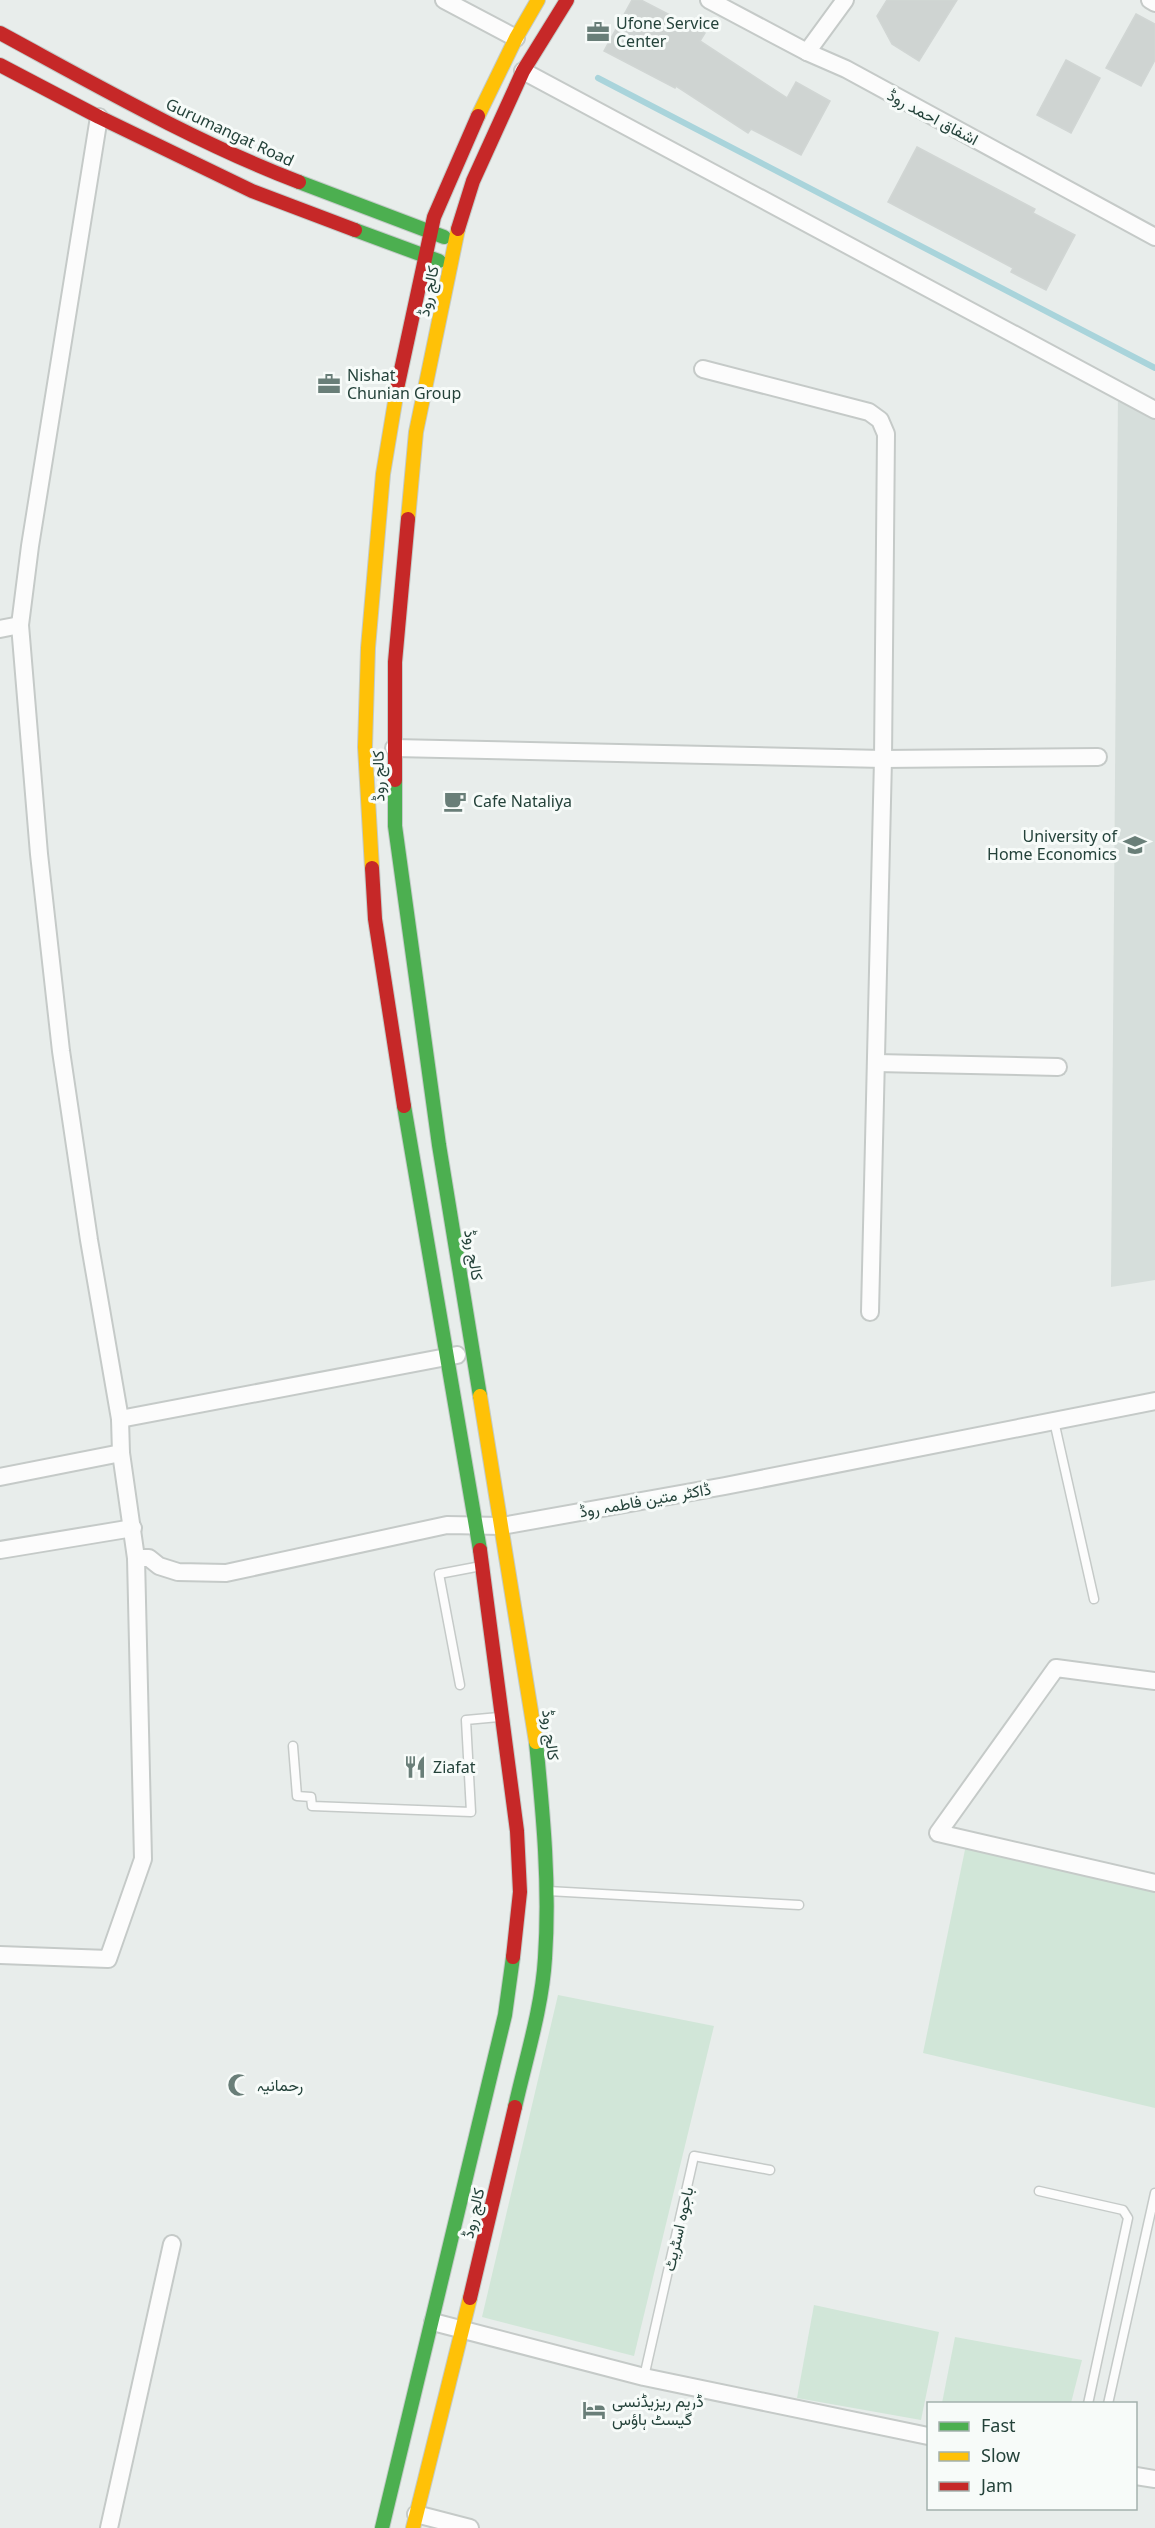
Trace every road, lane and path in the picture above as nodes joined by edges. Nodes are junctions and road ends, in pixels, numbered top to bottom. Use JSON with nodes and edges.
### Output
{"nodes":[{"id":1,"x":444,"y":0,"type":"edge"},
{"id":2,"x":538,"y":0,"type":"edge"},
{"id":3,"x":567,"y":0,"type":"edge"},
{"id":4,"x":709,"y":0,"type":"edge"},
{"id":5,"x":845,"y":0,"type":"edge"},
{"id":6,"x":1150,"y":0,"type":"edge"},
{"id":7,"x":1155,"y":3,"type":"edge"},
{"id":8,"x":0,"y":33,"type":"edge"},
{"id":9,"x":516,"y":38,"type":"junction"},
{"id":10,"x":807,"y":52,"type":"junction"},
{"id":11,"x":0,"y":65,"type":"edge"},
{"id":12,"x":523,"y":71,"type":"junction"},
{"id":13,"x":99,"y":117,"type":"junction"},
{"id":14,"x":432,"y":231,"type":"junction"},
{"id":15,"x":1155,"y":237,"type":"edge"},
{"id":16,"x":454,"y":241,"type":"junction"},
{"id":17,"x":426,"y":256,"type":"junction"},
{"id":18,"x":450,"y":265,"type":"junction"},
{"id":19,"x":703,"y":369,"type":"dead end"},
{"id":20,"x":1155,"y":410,"type":"edge"},
{"id":21,"x":20,"y":626,"type":"junction"},
{"id":22,"x":0,"y":630,"type":"edge"},
{"id":23,"x":394,"y":748,"type":"junction"},
{"id":24,"x":1098,"y":757,"type":"dead end"},
{"id":25,"x":883,"y":759,"type":"junction"},
{"id":26,"x":876,"y":1063,"type":"junction"},
{"id":27,"x":1058,"y":1067,"type":"dead end"},
{"id":28,"x":870,"y":1312,"type":"dead end"},
{"id":29,"x":473,"y":1352,"type":"junction"},
{"id":30,"x":447,"y":1357,"type":"junction"},
{"id":31,"x":1155,"y":1401,"type":"edge"},
{"id":32,"x":120,"y":1419,"type":"junction"},
{"id":33,"x":1054,"y":1421,"type":"junction"},
{"id":34,"x":121,"y":1454,"type":"junction"},
{"id":35,"x":0,"y":1477,"type":"edge"},
{"id":36,"x":132,"y":1521,"type":"junction"},
{"id":37,"x":502,"y":1526,"type":"junction"},
{"id":38,"x":476,"y":1527,"type":"junction"},
{"id":39,"x":0,"y":1550,"type":"edge"},
{"id":40,"x":136,"y":1558,"type":"junction"},
{"id":41,"x":482,"y":1565,"type":"junction"},
{"id":42,"x":1094,"y":1599,"type":"dead end"},
{"id":43,"x":1155,"y":1682,"type":"edge"},
{"id":44,"x":460,"y":1685,"type":"dead end"},
{"id":45,"x":502,"y":1716,"type":"junction"},
{"id":46,"x":293,"y":1746,"type":"dead end"},
{"id":47,"x":1155,"y":1883,"type":"edge"},
{"id":48,"x":547,"y":1891,"type":"junction"},
{"id":49,"x":799,"y":1905,"type":"dead end"},
{"id":50,"x":0,"y":1955,"type":"edge"},
{"id":51,"x":770,"y":2170,"type":"dead end"},
{"id":52,"x":1039,"y":2191,"type":"dead end"},
{"id":53,"x":1155,"y":2193,"type":"edge"},
{"id":54,"x":172,"y":2244,"type":"dead end"},
{"id":55,"x":433,"y":2322,"type":"junction"},
{"id":56,"x":463,"y":2330,"type":"junction"},
{"id":57,"x":644,"y":2377,"type":"junction"},
{"id":58,"x":1088,"y":2402,"type":"edge"},
{"id":59,"x":1108,"y":2402,"type":"edge"},
{"id":60,"x":927,"y":2436,"type":"edge"},
{"id":61,"x":1137,"y":2476,"type":"edge"},
{"id":62,"x":1155,"y":2479,"type":"edge"},
{"id":63,"x":415,"y":2521,"type":"edge"},
{"id":64,"x":110,"y":2528,"type":"edge"},
{"id":65,"x":382,"y":2528,"type":"edge"},
{"id":66,"x":470,"y":2528,"type":"edge"}],
"edges":[{"from":1,"to":9,"type":"street"},
{"from":2,"to":9,"type":"main road","name":"کالج روڈ"},
{"from":3,"to":12,"type":"main road","name":"کالج روڈ"},
{"from":4,"to":10,"type":"street","name":"اشفاق احمد روڈ"},
{"from":5,"to":10,"type":"street"},
{"from":6,"to":7,"type":"street"},
{"from":8,"to":14,"type":"main road","name":"Gurumangat Road"},
{"from":9,"to":14,"type":"main road","name":"کالج روڈ"},
{"from":10,"to":15,"type":"street","name":"اشفاق احمد روڈ"},
{"from":11,"to":13,"type":"main road"},
{"from":12,"to":16,"type":"main road","name":"کالج روڈ"},
{"from":12,"to":20,"type":"street"},
{"from":13,"to":17,"type":"main road"},
{"from":13,"to":21,"type":"street"},
{"from":14,"to":16,"type":"main road","name":"Gurumangat Road"},
{"from":14,"to":17,"type":"main road","name":"کالج روڈ"},
{"from":16,"to":18,"type":"main road","name":"کالج روڈ"},
{"from":17,"to":18,"type":"main road"},
{"from":17,"to":30,"type":"main road","name":"کالج روڈ"},
{"from":18,"to":23,"type":"main road","name":"کالج روڈ"},
{"from":19,"to":25,"type":"street"},
{"from":21,"to":22,"type":"street"},
{"from":21,"to":32,"type":"street"},
{"from":23,"to":25,"type":"street"},
{"from":23,"to":29,"type":"main road","name":"کالج روڈ"},
{"from":24,"to":25,"type":"street"},
{"from":25,"to":26,"type":"street"},
{"from":26,"to":27,"type":"street"},
{"from":26,"to":28,"type":"street"},
{"from":29,"to":30,"type":"street"},
{"from":29,"to":37,"type":"main road","name":"کالج روڈ"},
{"from":30,"to":32,"type":"street"},
{"from":30,"to":38,"type":"main road","name":"کالج روڈ"},
{"from":31,"to":33,"type":"street","name":"ڈاکٹر متین فاطمہ روڈ"},
{"from":32,"to":34,"type":"street"},
{"from":33,"to":37,"type":"street","name":"ڈاکٹر متین فاطمہ روڈ"},
{"from":33,"to":42,"type":"lane"},
{"from":34,"to":35,"type":"street"},
{"from":34,"to":36,"type":"street"},
{"from":36,"to":39,"type":"street"},
{"from":36,"to":40,"type":"street"},
{"from":37,"to":38,"type":"street","name":"ڈاکٹر متین فاطمہ روڈ"},
{"from":37,"to":48,"type":"main road","name":"کالج روڈ"},
{"from":38,"to":40,"type":"street","name":"ڈاکٹر متین فاطمہ روڈ"},
{"from":38,"to":41,"type":"main road","name":"کالج روڈ"},
{"from":40,"to":50,"type":"street"},
{"from":41,"to":44,"type":"lane"},
{"from":41,"to":45,"type":"main road","name":"کالج روڈ"},
{"from":43,"to":47,"type":"street"},
{"from":45,"to":46,"type":"lane"},
{"from":45,"to":55,"type":"main road","name":"کالج روڈ"},
{"from":48,"to":49,"type":"lane"},
{"from":48,"to":56,"type":"main road","name":"کالج روڈ"},
{"from":51,"to":57,"type":"lane","name":"باجوہ اسٹریٹ"},
{"from":52,"to":58,"type":"lane"},
{"from":53,"to":59,"type":"lane"},
{"from":54,"to":64,"type":"street"},
{"from":55,"to":56,"type":"street"},
{"from":55,"to":65,"type":"main road","name":"کالج روڈ"},
{"from":56,"to":57,"type":"street"},
{"from":56,"to":63,"type":"main road","name":"کالج روڈ"},
{"from":57,"to":60,"type":"street"},
{"from":61,"to":62,"type":"street"},
{"from":63,"to":66,"type":"street"}]}
